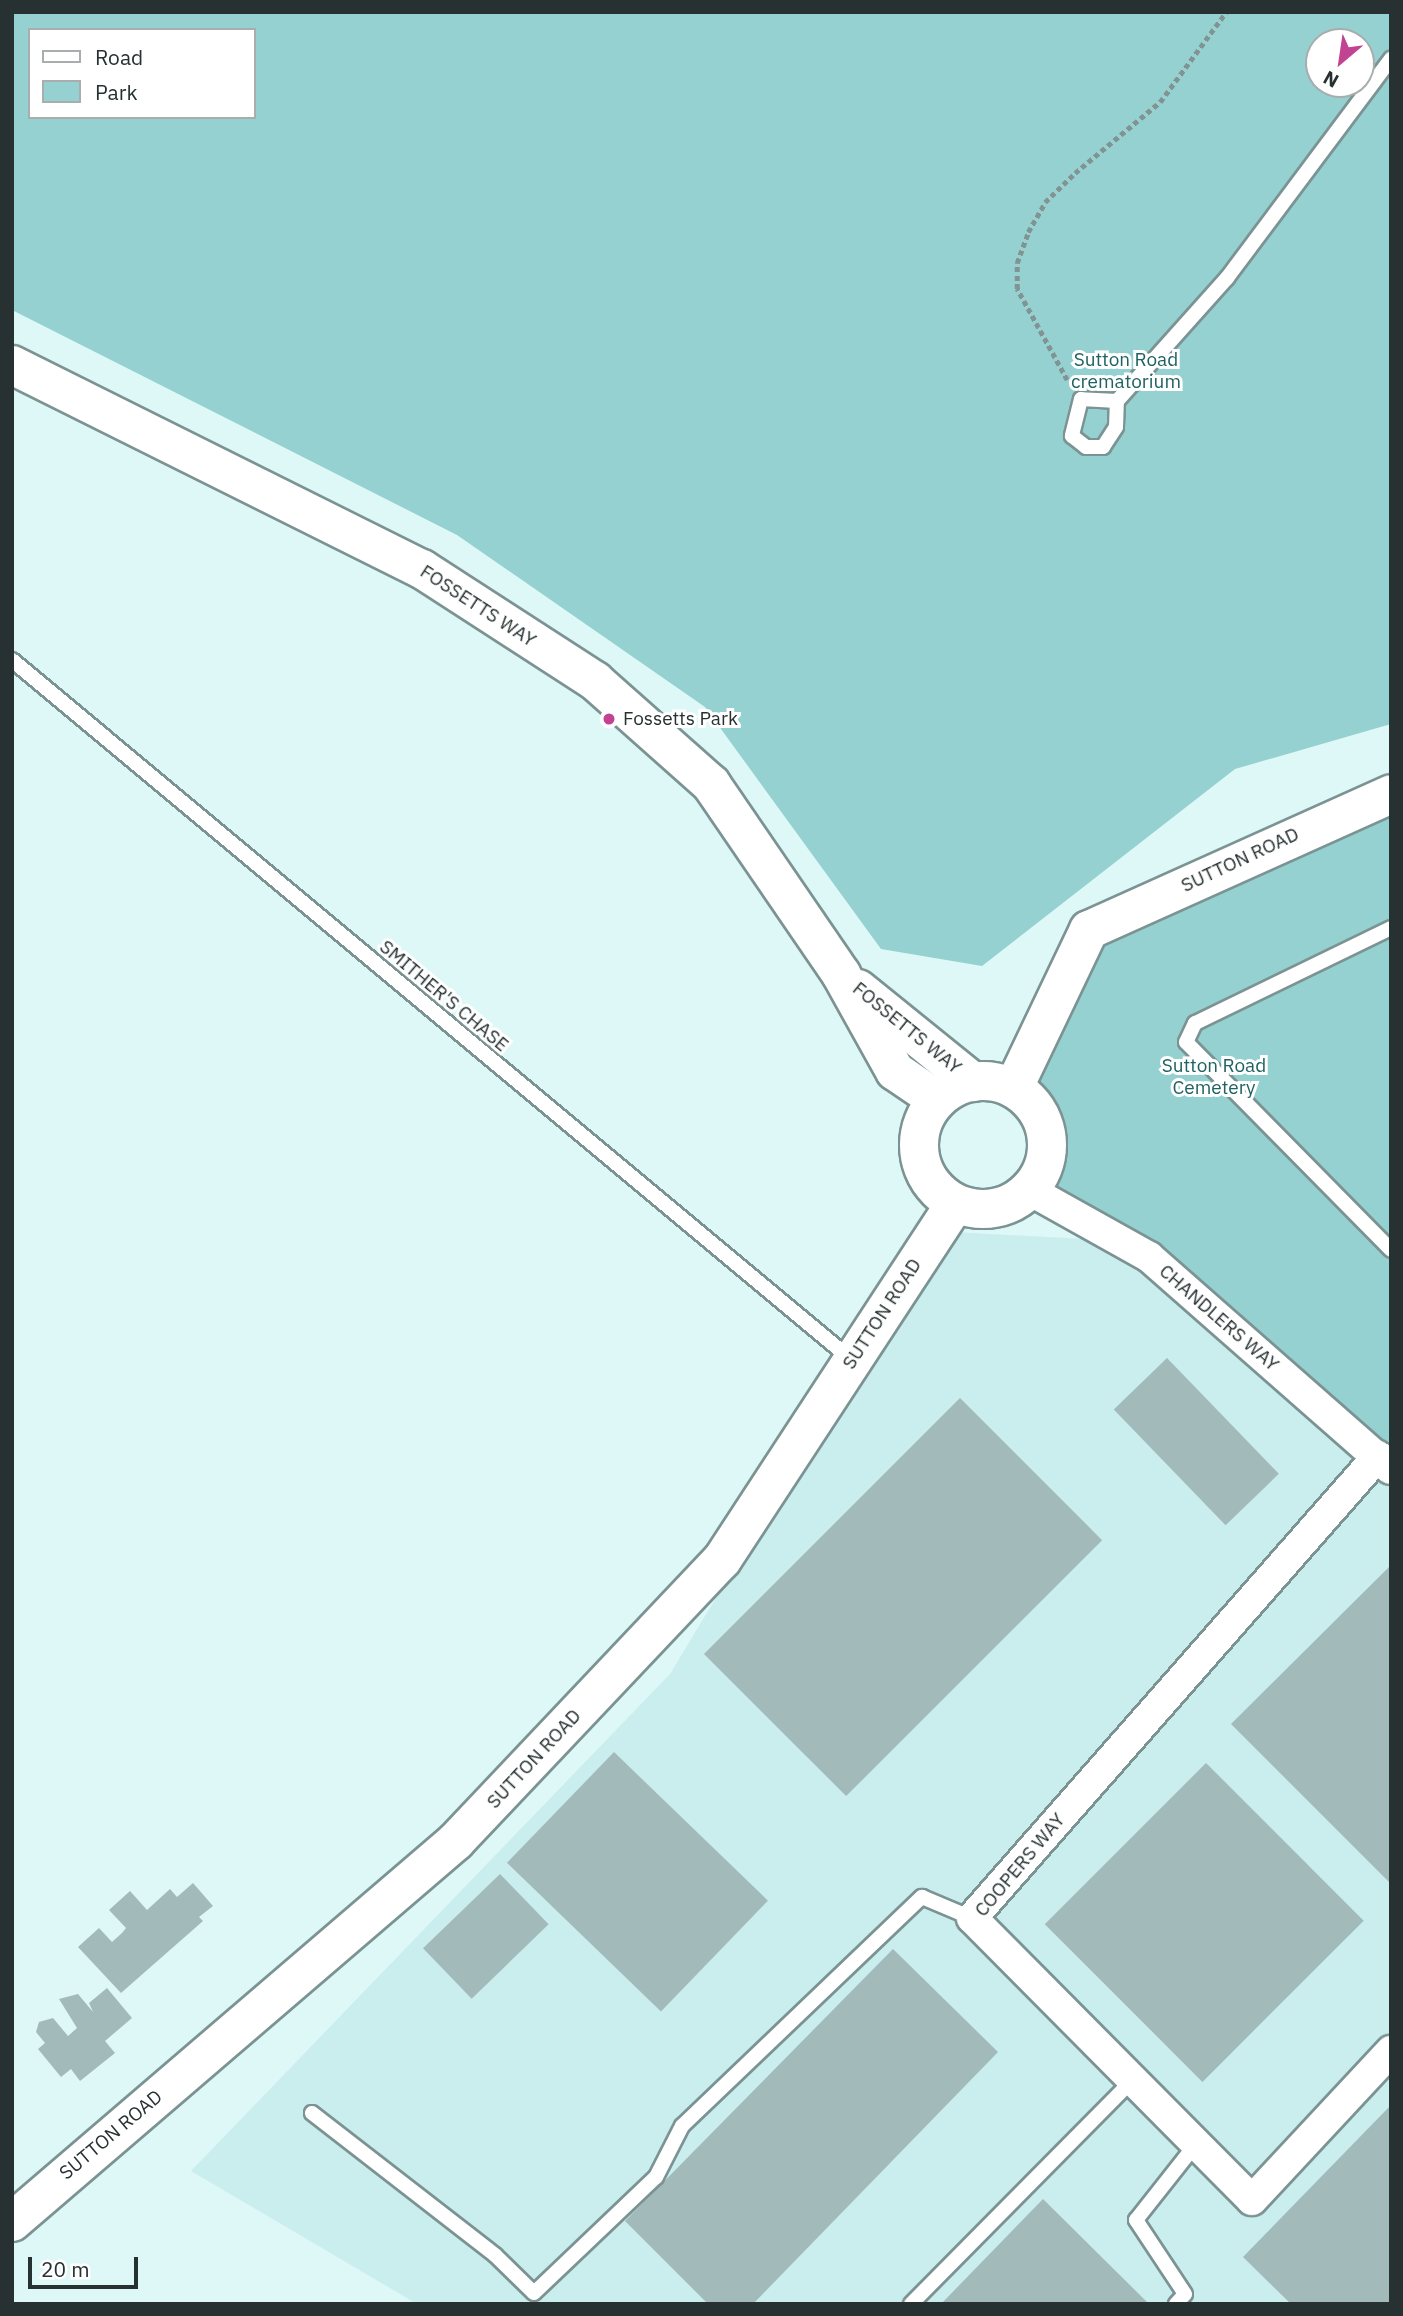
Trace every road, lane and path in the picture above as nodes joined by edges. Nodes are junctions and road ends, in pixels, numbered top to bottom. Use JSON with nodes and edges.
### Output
{"nodes":[{"id":1,"x":1226,"y":12,"type":"edge"},
{"id":2,"x":1391,"y":59,"type":"edge"},
{"id":3,"x":12,"y":365,"type":"edge"},
{"id":4,"x":1080,"y":399,"type":"junction"},
{"id":5,"x":1117,"y":401,"type":"junction"},
{"id":6,"x":12,"y":660,"type":"edge"},
{"id":7,"x":1391,"y":794,"type":"edge"},
{"id":8,"x":1391,"y":928,"type":"edge"},
{"id":9,"x":841,"y":974,"type":"junction"},
{"id":10,"x":973,"y":1082,"type":"junction"},
{"id":11,"x":1014,"y":1087,"type":"junction"},
{"id":12,"x":936,"y":1099,"type":"junction"},
{"id":13,"x":1031,"y":1191,"type":"junction"},
{"id":14,"x":955,"y":1204,"type":"junction"},
{"id":15,"x":1391,"y":1250,"type":"edge"},
{"id":16,"x":852,"y":1360,"type":"junction"},
{"id":17,"x":1384,"y":1463,"type":"edge"},
{"id":18,"x":972,"y":1917,"type":"junction"},
{"id":19,"x":1391,"y":2051,"type":"edge"},
{"id":20,"x":1133,"y":2080,"type":"junction"},
{"id":21,"x":312,"y":2113,"type":"dead end"},
{"id":22,"x":1196,"y":2144,"type":"junction"},
{"id":23,"x":12,"y":2222,"type":"edge"},
{"id":24,"x":911,"y":2304,"type":"edge"},
{"id":25,"x":1176,"y":2304,"type":"edge"}],
"edges":[{"from":1,"to":4,"type":"path"},
{"from":2,"to":5,"type":"lane"},
{"from":3,"to":9,"type":"street","name":"FOSSETTS WAY"},
{"from":4,"to":5,"type":"lane"},
{"from":4,"to":5,"type":"lane"},
{"from":6,"to":16,"type":"lane","name":"SMITHER'S CHASE"},
{"from":7,"to":11,"type":"street","name":"SUTTON ROAD"},
{"from":8,"to":15,"type":"lane"},
{"from":9,"to":10,"type":"street","name":"FOSSETTS WAY"},
{"from":9,"to":12,"type":"street","name":"FOSSETTS WAY"},
{"from":10,"to":11,"type":"street"},
{"from":10,"to":12,"type":"street"},
{"from":11,"to":13,"type":"street"},
{"from":12,"to":14,"type":"street"},
{"from":13,"to":14,"type":"street"},
{"from":13,"to":17,"type":"street","name":"CHANDLERS WAY"},
{"from":14,"to":16,"type":"street","name":"SUTTON ROAD"},
{"from":16,"to":23,"type":"street","name":"SUTTON ROAD"},
{"from":17,"to":18,"type":"street","name":"COOPERS WAY"},
{"from":18,"to":20,"type":"street","name":"COOPERS WAY"},
{"from":18,"to":21,"type":"lane"},
{"from":19,"to":22,"type":"street","name":"COOPERS WAY"},
{"from":20,"to":22,"type":"street","name":"COOPERS WAY"},
{"from":20,"to":24,"type":"lane"},
{"from":22,"to":25,"type":"lane"}]}
